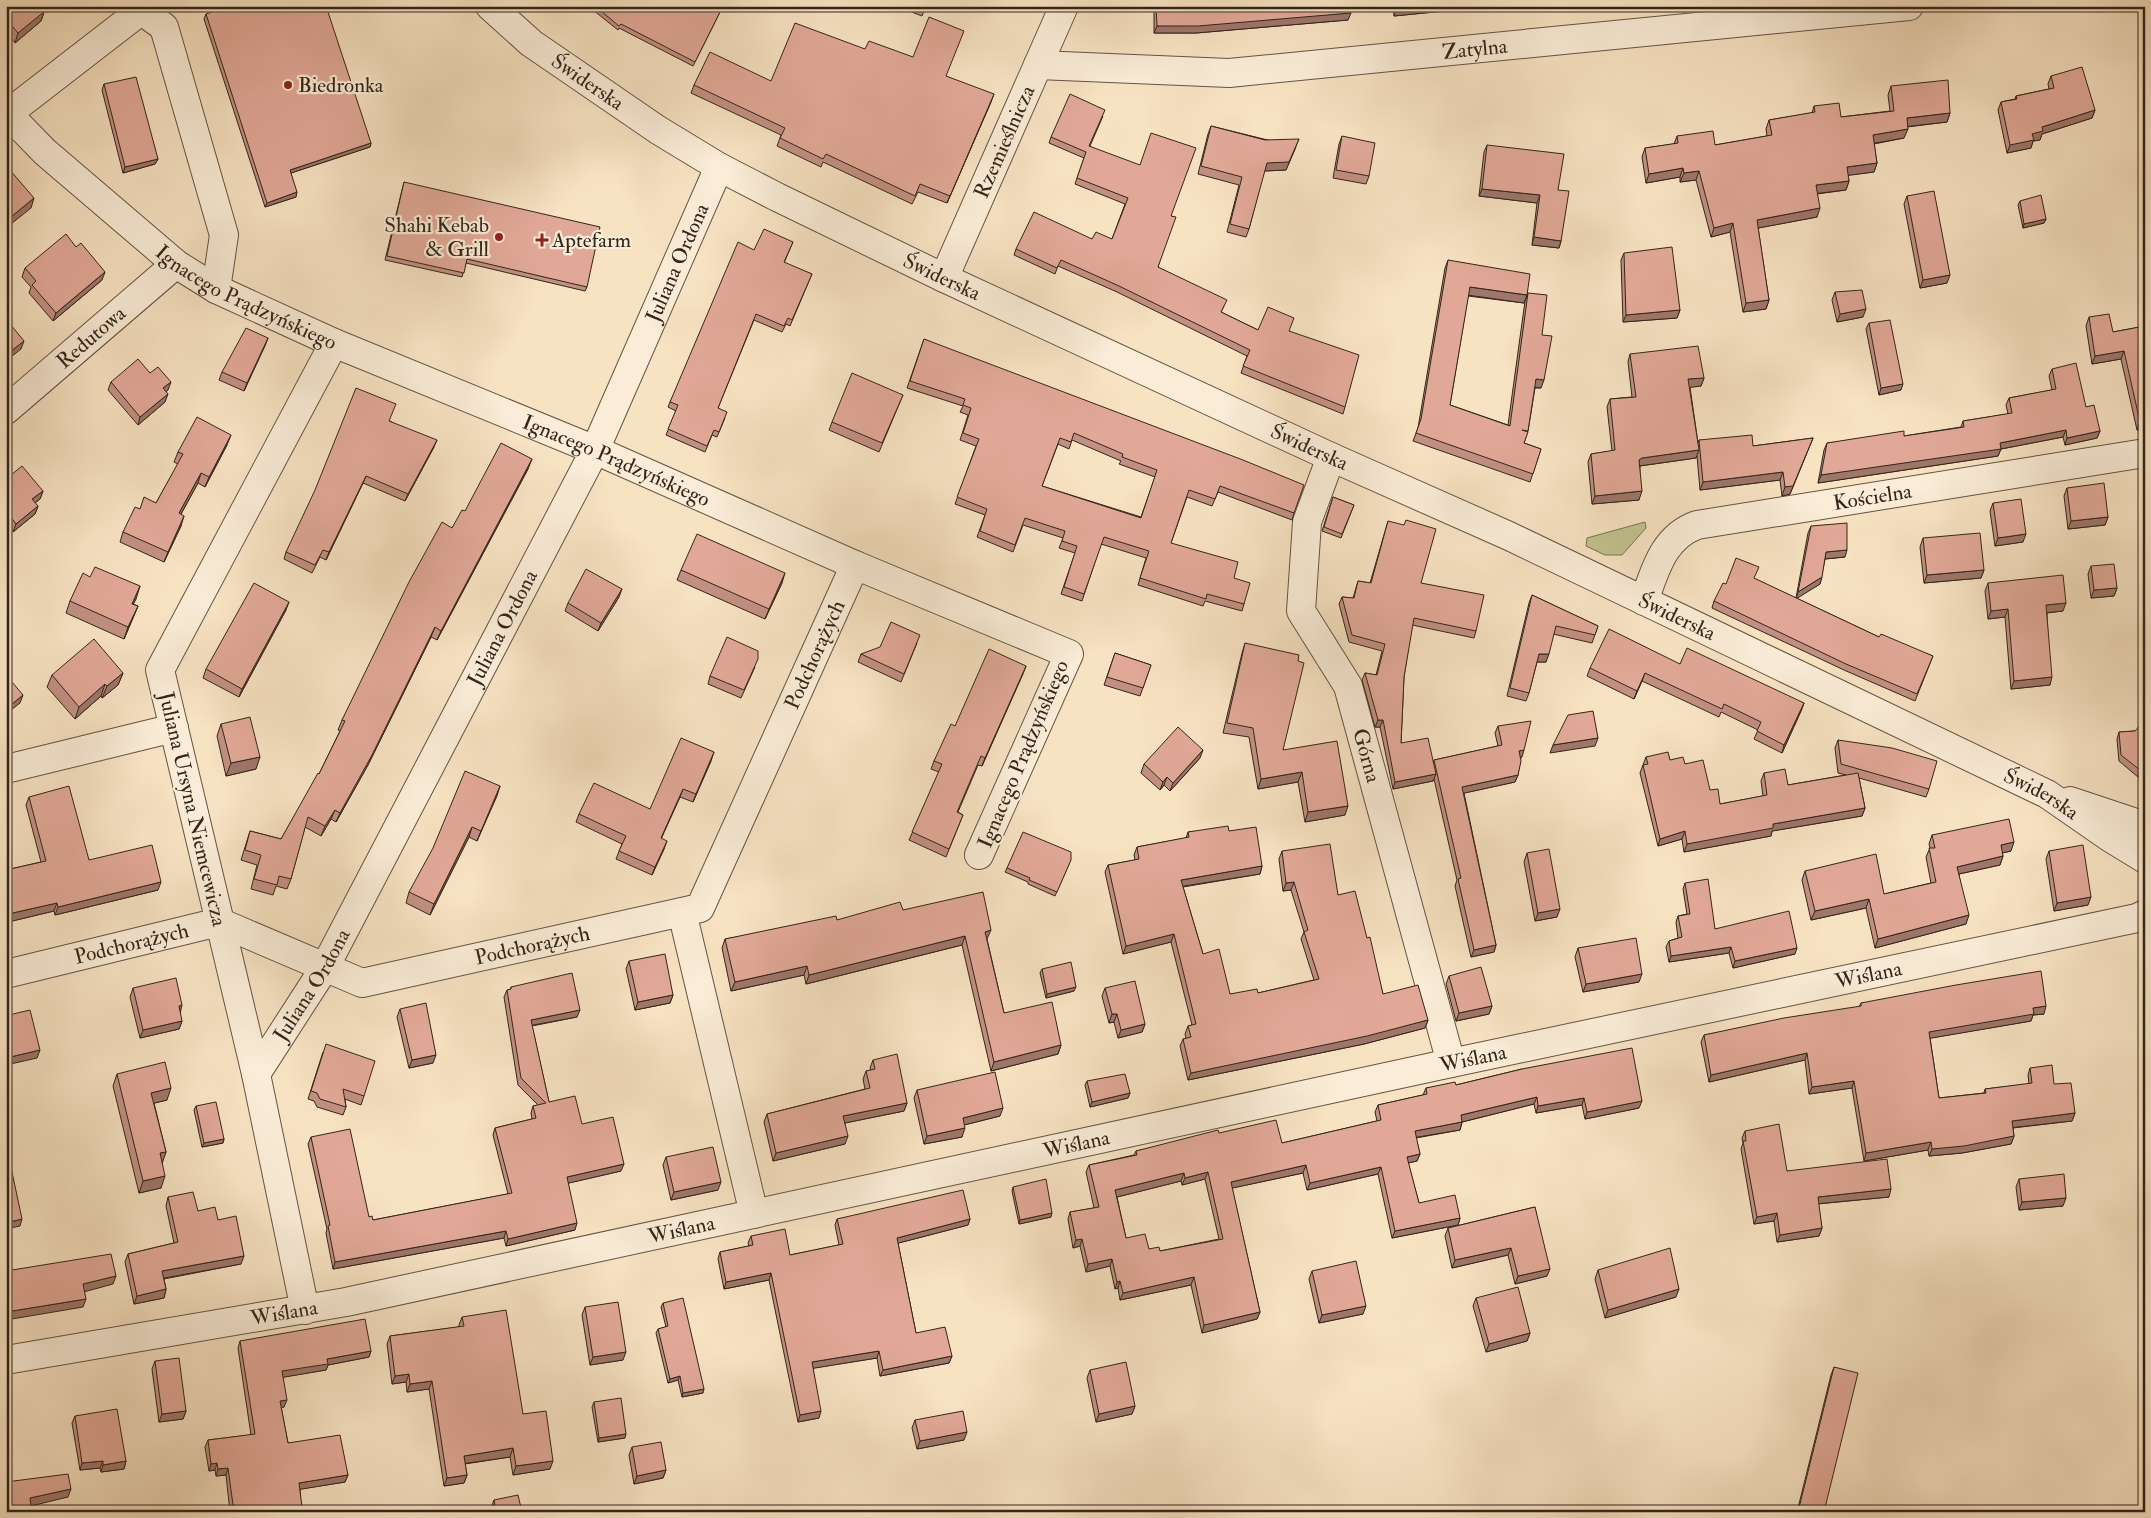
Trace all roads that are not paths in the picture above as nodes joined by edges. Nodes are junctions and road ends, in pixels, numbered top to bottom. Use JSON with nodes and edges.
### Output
{"nodes":[{"id":1,"x":490,"y":6,"type":"edge"},
{"id":2,"x":1064,"y":6,"type":"edge"},
{"id":3,"x":1909,"y":6,"type":"edge"},
{"id":4,"x":144,"y":8,"type":"edge"},
{"id":5,"x":1038,"y":65,"type":"junction"},
{"id":6,"x":7,"y":113,"type":"edge"},
{"id":7,"x":720,"y":167,"type":"junction"},
{"id":8,"x":176,"y":264,"type":"junction"},
{"id":9,"x":944,"y":278,"type":"junction"},
{"id":10,"x":216,"y":289,"type":"junction"},
{"id":11,"x":334,"y":343,"type":"junction"},
{"id":12,"x":6,"y":410,"type":"edge"},
{"id":13,"x":595,"y":450,"type":"junction"},
{"id":14,"x":2145,"y":453,"type":"edge"},
{"id":15,"x":1332,"y":457,"type":"junction"},
{"id":16,"x":856,"y":565,"type":"junction"},
{"id":17,"x":1644,"y":601,"type":"junction"},
{"id":18,"x":174,"y":728,"type":"junction"},
{"id":19,"x":6,"y":770,"type":"edge"},
{"id":20,"x":2047,"y":794,"type":"junction"},
{"id":21,"x":2145,"y":826,"type":"edge"},
{"id":22,"x":979,"y":855,"type":"dead end"},
{"id":23,"x":2145,"y":859,"type":"edge"},
{"id":24,"x":682,"y":912,"type":"junction"},
{"id":25,"x":2145,"y":914,"type":"edge"},
{"id":26,"x":219,"y":922,"type":"junction"},
{"id":27,"x":325,"y":968,"type":"junction"},
{"id":28,"x":6,"y":974,"type":"edge"},
{"id":29,"x":1451,"y":1063,"type":"junction"},
{"id":30,"x":256,"y":1074,"type":"junction"},
{"id":31,"x":754,"y":1214,"type":"junction"},
{"id":32,"x":306,"y":1310,"type":"junction"},
{"id":33,"x":6,"y":1360,"type":"edge"}],
"edges":[{"from":1,"to":7,"type":"street","name":"Świderska"},
{"from":2,"to":5,"type":"street","name":"Rzemieślnicza"},
{"from":3,"to":5,"type":"street","name":"Zatylna"},
{"from":4,"to":6,"type":"street"},
{"from":4,"to":10,"type":"street"},
{"from":5,"to":9,"type":"street","name":"Rzemieślnicza"},
{"from":6,"to":8,"type":"street","name":"Ignacego Prądzyńskiego"},
{"from":7,"to":9,"type":"street","name":"Świderska"},
{"from":7,"to":13,"type":"street","name":"Juliana Ordona"},
{"from":8,"to":10,"type":"street","name":"Ignacego Prądzyńskiego"},
{"from":8,"to":12,"type":"street","name":"Redutowa"},
{"from":9,"to":15,"type":"street","name":"Świderska"},
{"from":10,"to":11,"type":"street","name":"Ignacego Prądzyńskiego"},
{"from":11,"to":13,"type":"street","name":"Ignacego Prądzyńskiego"},
{"from":11,"to":18,"type":"street","name":"Juliana Ursyna Niemcewicza"},
{"from":13,"to":16,"type":"street","name":"Ignacego Prądzyńskiego"},
{"from":13,"to":27,"type":"street","name":"Juliana Ordona"},
{"from":14,"to":17,"type":"street","name":"Kościelna"},
{"from":15,"to":17,"type":"street","name":"Świderska"},
{"from":15,"to":29,"type":"street","name":"Górna"},
{"from":16,"to":22,"type":"street","name":"Ignacego Prądzyńskiego"},
{"from":16,"to":24,"type":"street","name":"Podchorążych"},
{"from":17,"to":20,"type":"street","name":"Świderska"},
{"from":18,"to":19,"type":"street"},
{"from":18,"to":26,"type":"street","name":"Juliana Ursyna Niemcewicza"},
{"from":20,"to":21,"type":"street"},
{"from":20,"to":23,"type":"street","name":"Świderska"},
{"from":24,"to":27,"type":"street","name":"Podchorążych"},
{"from":24,"to":31,"type":"street"},
{"from":25,"to":29,"type":"street","name":"Wiślana"},
{"from":26,"to":27,"type":"street","name":"Podchorążych"},
{"from":26,"to":28,"type":"street","name":"Podchorążych"},
{"from":26,"to":30,"type":"street","name":"Juliana Ursyna Niemcewicza"},
{"from":27,"to":30,"type":"street","name":"Juliana Ordona"},
{"from":29,"to":31,"type":"street","name":"Wiślana"},
{"from":30,"to":32,"type":"street","name":"Juliana Ursyna Niemcewicza"},
{"from":31,"to":32,"type":"street","name":"Wiślana"},
{"from":32,"to":33,"type":"street","name":"Wiślana"}]}
